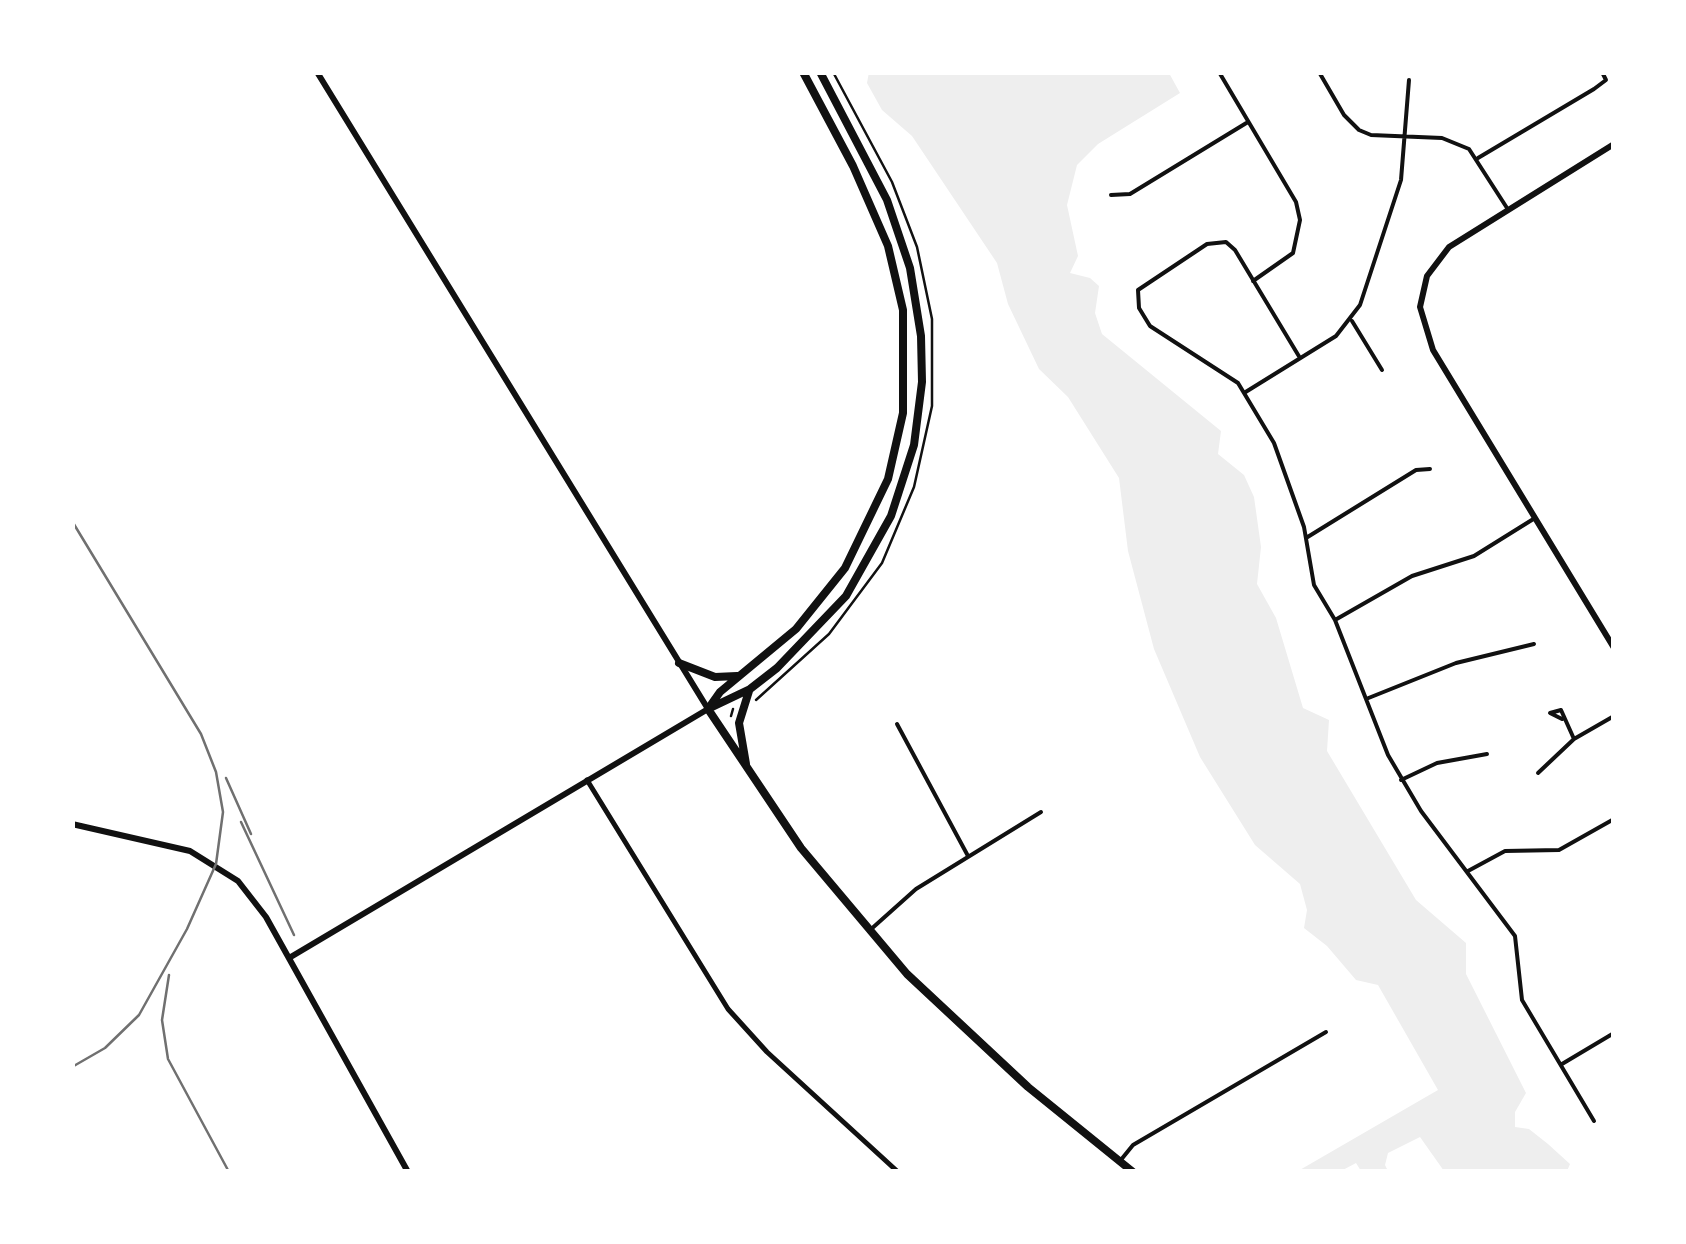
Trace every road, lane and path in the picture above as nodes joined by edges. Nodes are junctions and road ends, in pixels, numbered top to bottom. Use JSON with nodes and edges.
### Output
{"nodes":[{"id":1,"x":317,"y":72,"type":"edge"},
{"id":2,"x":803,"y":72,"type":"edge"},
{"id":3,"x":820,"y":72,"type":"edge"},
{"id":4,"x":833,"y":72,"type":"edge"},
{"id":5,"x":1219,"y":72,"type":"edge"},
{"id":6,"x":1319,"y":72,"type":"edge"},
{"id":7,"x":1602,"y":72,"type":"edge"},
{"id":8,"x":1408,"y":80,"type":"dead end"},
{"id":9,"x":1248,"y":122,"type":"junction"},
{"id":10,"x":1406,"y":137,"type":"junction"},
{"id":11,"x":1614,"y":144,"type":"edge"},
{"id":12,"x":1478,"y":158,"type":"junction"},
{"id":13,"x":1111,"y":195,"type":"dead end"},
{"id":14,"x":1508,"y":210,"type":"junction"},
{"id":15,"x":1254,"y":281,"type":"junction"},
{"id":16,"x":1352,"y":320,"type":"junction"},
{"id":17,"x":1300,"y":358,"type":"junction"},
{"id":18,"x":1382,"y":370,"type":"dead end"},
{"id":19,"x":1244,"y":392,"type":"junction"},
{"id":20,"x":1430,"y":469,"type":"dead end"},
{"id":21,"x":1535,"y":518,"type":"junction"},
{"id":22,"x":1306,"y":538,"type":"junction"},
{"id":23,"x":1335,"y":620,"type":"junction"},
{"id":24,"x":1534,"y":644,"type":"dead end"},
{"id":25,"x":1614,"y":648,"type":"edge"},
{"id":26,"x":679,"y":662,"type":"junction"},
{"id":27,"x":740,"y":676,"type":"junction"},
{"id":28,"x":750,"y":689,"type":"junction"},
{"id":29,"x":1366,"y":699,"type":"junction"},
{"id":30,"x":749,"y":706,"type":"dead end"},
{"id":31,"x":733,"y":708,"type":"dead end"},
{"id":32,"x":708,"y":709,"type":"junction"},
{"id":33,"x":730,"y":716,"type":"dead end"},
{"id":34,"x":1614,"y":716,"type":"edge"},
{"id":35,"x":1562,"y":718,"type":"dead end"},
{"id":36,"x":897,"y":724,"type":"dead end"},
{"id":37,"x":1574,"y":739,"type":"junction"},
{"id":38,"x":1487,"y":754,"type":"dead end"},
{"id":39,"x":746,"y":769,"type":"junction"},
{"id":40,"x":1538,"y":774,"type":"dead end"},
{"id":41,"x":588,"y":780,"type":"junction"},
{"id":42,"x":1401,"y":780,"type":"junction"},
{"id":43,"x":1041,"y":812,"type":"dead end"},
{"id":44,"x":1614,"y":820,"type":"edge"},
{"id":45,"x":72,"y":824,"type":"edge"},
{"id":46,"x":968,"y":857,"type":"junction"},
{"id":47,"x":1468,"y":871,"type":"junction"},
{"id":48,"x":869,"y":932,"type":"junction"},
{"id":49,"x":289,"y":958,"type":"junction"},
{"id":50,"x":1326,"y":1032,"type":"dead end"},
{"id":51,"x":1614,"y":1033,"type":"edge"},
{"id":52,"x":1561,"y":1065,"type":"junction"},
{"id":53,"x":1594,"y":1121,"type":"dead end"},
{"id":54,"x":1120,"y":1161,"type":"junction"},
{"id":55,"x":408,"y":1172,"type":"edge"},
{"id":56,"x":898,"y":1172,"type":"edge"},
{"id":57,"x":1133,"y":1172,"type":"edge"}],
"edges":[{"from":1,"to":26,"type":"main road"},
{"from":2,"to":27,"type":"highway"},
{"from":3,"to":28,"type":"highway"},
{"from":4,"to":30,"type":"path"},
{"from":5,"to":9,"type":"street"},
{"from":6,"to":10,"type":"street"},
{"from":7,"to":12,"type":"street"},
{"from":8,"to":10,"type":"street"},
{"from":9,"to":13,"type":"street"},
{"from":9,"to":15,"type":"street"},
{"from":10,"to":12,"type":"street"},
{"from":10,"to":16,"type":"street"},
{"from":11,"to":14,"type":"main road"},
{"from":12,"to":14,"type":"street"},
{"from":14,"to":21,"type":"main road"},
{"from":15,"to":17,"type":"street"},
{"from":15,"to":19,"type":"street"},
{"from":16,"to":17,"type":"street"},
{"from":16,"to":18,"type":"street"},
{"from":17,"to":19,"type":"street"},
{"from":19,"to":22,"type":"street"},
{"from":20,"to":22,"type":"street"},
{"from":21,"to":23,"type":"street"},
{"from":21,"to":25,"type":"main road"},
{"from":22,"to":23,"type":"street"},
{"from":23,"to":29,"type":"street"},
{"from":24,"to":29,"type":"street"},
{"from":26,"to":27,"type":"highway"},
{"from":26,"to":32,"type":"main road"},
{"from":27,"to":32,"type":"highway"},
{"from":28,"to":32,"type":"highway"},
{"from":28,"to":39,"type":"highway"},
{"from":29,"to":42,"type":"street"},
{"from":31,"to":33,"type":"path"},
{"from":32,"to":39,"type":"highway"},
{"from":32,"to":41,"type":"main road"},
{"from":34,"to":37,"type":"street"},
{"from":35,"to":37,"type":"street"},
{"from":36,"to":46,"type":"street"},
{"from":37,"to":40,"type":"street"},
{"from":38,"to":42,"type":"street"},
{"from":39,"to":48,"type":"highway"},
{"from":41,"to":49,"type":"main road"},
{"from":41,"to":56,"type":"street"},
{"from":42,"to":47,"type":"street"},
{"from":43,"to":46,"type":"street"},
{"from":44,"to":47,"type":"street"},
{"from":45,"to":49,"type":"main road"},
{"from":46,"to":48,"type":"street"},
{"from":47,"to":52,"type":"street"},
{"from":48,"to":54,"type":"highway"},
{"from":49,"to":55,"type":"main road"},
{"from":50,"to":54,"type":"street"},
{"from":51,"to":52,"type":"street"},
{"from":52,"to":53,"type":"street"},
{"from":54,"to":57,"type":"highway"}]}
